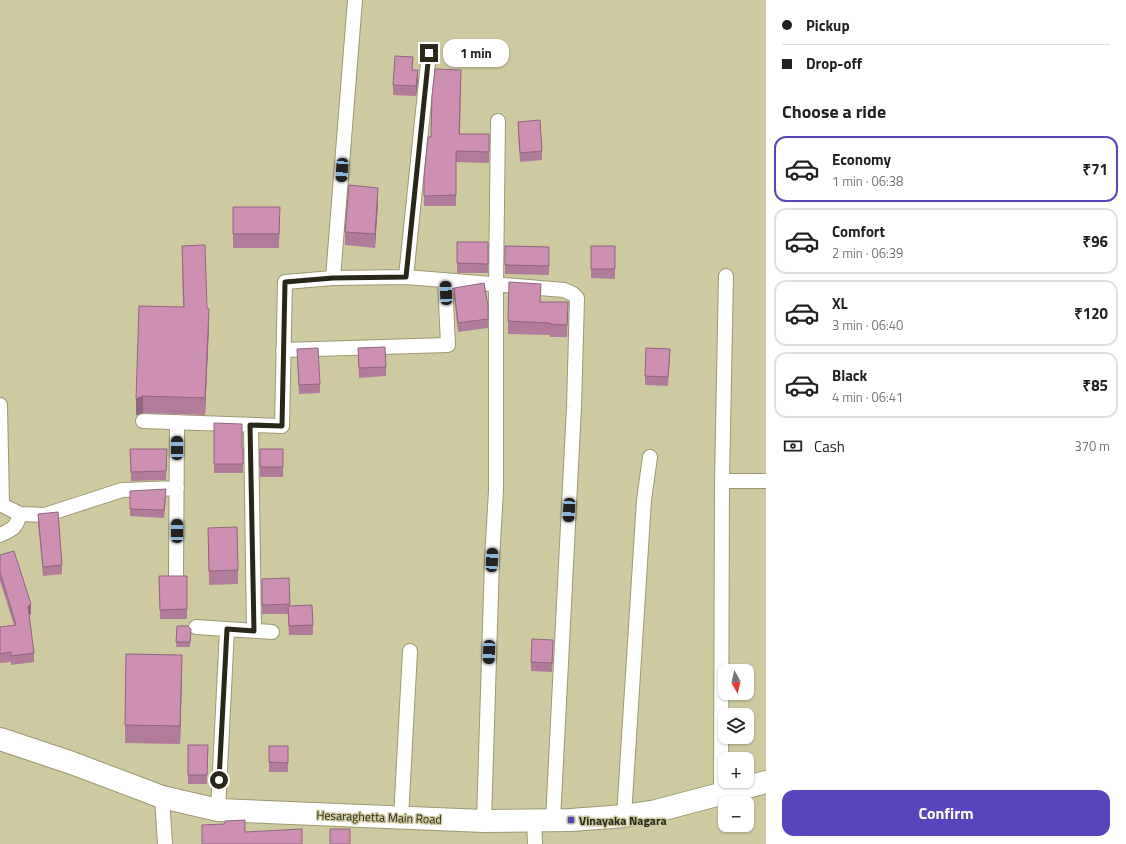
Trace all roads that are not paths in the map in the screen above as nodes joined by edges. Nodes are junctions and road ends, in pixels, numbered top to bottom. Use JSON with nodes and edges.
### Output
{"nodes":[{"id":1,"x":355,"y":0,"type":"edge"},
{"id":2,"x":429,"y":53,"type":"dead end"},
{"id":3,"x":498,"y":121,"type":"dead end"},
{"id":4,"x":726,"y":276,"type":"dead end"},
{"id":5,"x":406,"y":277,"type":"junction"},
{"id":6,"x":333,"y":278,"type":"junction"},
{"id":7,"x":445,"y":280,"type":"junction"},
{"id":8,"x":496,"y":285,"type":"junction"},
{"id":9,"x":283,"y":350,"type":"junction"},
{"id":10,"x":0,"y":405,"type":"edge"},
{"id":11,"x":143,"y":421,"type":"dead end"},
{"id":12,"x":177,"y":422,"type":"junction"},
{"id":13,"x":250,"y":425,"type":"junction"},
{"id":14,"x":650,"y":457,"type":"dead end"},
{"id":15,"x":722,"y":481,"type":"junction"},
{"id":16,"x":766,"y":481,"type":"edge"},
{"id":17,"x":177,"y":488,"type":"junction"},
{"id":18,"x":1,"y":505,"type":"edge"},
{"id":19,"x":20,"y":514,"type":"junction"},
{"id":20,"x":0,"y":535,"type":"edge"},
{"id":21,"x":176,"y":575,"type":"edge"},
{"id":22,"x":196,"y":628,"type":"dead end"},
{"id":23,"x":227,"y":629,"type":"junction"},
{"id":24,"x":254,"y":631,"type":"junction"},
{"id":25,"x":272,"y":632,"type":"dead end"},
{"id":26,"x":410,"y":651,"type":"dead end"},
{"id":27,"x":0,"y":739,"type":"edge"},
{"id":28,"x":766,"y":782,"type":"edge"},
{"id":29,"x":721,"y":794,"type":"junction"},
{"id":30,"x":162,"y":797,"type":"junction"},
{"id":31,"x":218,"y":810,"type":"junction"},
{"id":32,"x":624,"y":816,"type":"junction"},
{"id":33,"x":401,"y":818,"type":"junction"},
{"id":34,"x":544,"y":820,"type":"junction"},
{"id":35,"x":484,"y":821,"type":"junction"},
{"id":36,"x":165,"y":844,"type":"edge"},
{"id":37,"x":535,"y":844,"type":"edge"}],
"edges":[{"from":1,"to":6,"type":"street"},
{"from":2,"to":5,"type":"street"},
{"from":3,"to":8,"type":"street"},
{"from":4,"to":15,"type":"street"},
{"from":5,"to":6,"type":"street"},
{"from":5,"to":7,"type":"street"},
{"from":6,"to":9,"type":"street"},
{"from":7,"to":8,"type":"street"},
{"from":7,"to":9,"type":"street"},
{"from":8,"to":34,"type":"street"},
{"from":8,"to":35,"type":"street"},
{"from":9,"to":13,"type":"street"},
{"from":10,"to":18,"type":"street"},
{"from":11,"to":12,"type":"street"},
{"from":12,"to":13,"type":"street"},
{"from":12,"to":17,"type":"street"},
{"from":13,"to":24,"type":"street"},
{"from":14,"to":32,"type":"street"},
{"from":15,"to":16,"type":"street"},
{"from":15,"to":29,"type":"street"},
{"from":17,"to":19,"type":"street"},
{"from":17,"to":21,"type":"street"},
{"from":18,"to":19,"type":"street"},
{"from":19,"to":20,"type":"street"},
{"from":22,"to":23,"type":"street"},
{"from":23,"to":24,"type":"street"},
{"from":23,"to":31,"type":"street"},
{"from":24,"to":25,"type":"street"},
{"from":26,"to":33,"type":"street"},
{"from":27,"to":30,"type":"main road","name":"Hesaraghetta Main Road"},
{"from":28,"to":29,"type":"main road","name":"Hesaraghetta Main Road"},
{"from":29,"to":32,"type":"main road","name":"Hesaraghetta Main Road"},
{"from":30,"to":31,"type":"main road","name":"Hesaraghetta Main Road"},
{"from":30,"to":36,"type":"street"},
{"from":31,"to":33,"type":"main road","name":"Hesaraghetta Main Road"},
{"from":32,"to":34,"type":"main road","name":"Hesaraghetta Main Road"},
{"from":33,"to":35,"type":"main road","name":"Hesaraghetta Main Road"},
{"from":34,"to":35,"type":"main road","name":"Hesaraghetta Main Road"},
{"from":34,"to":37,"type":"street"}]}
